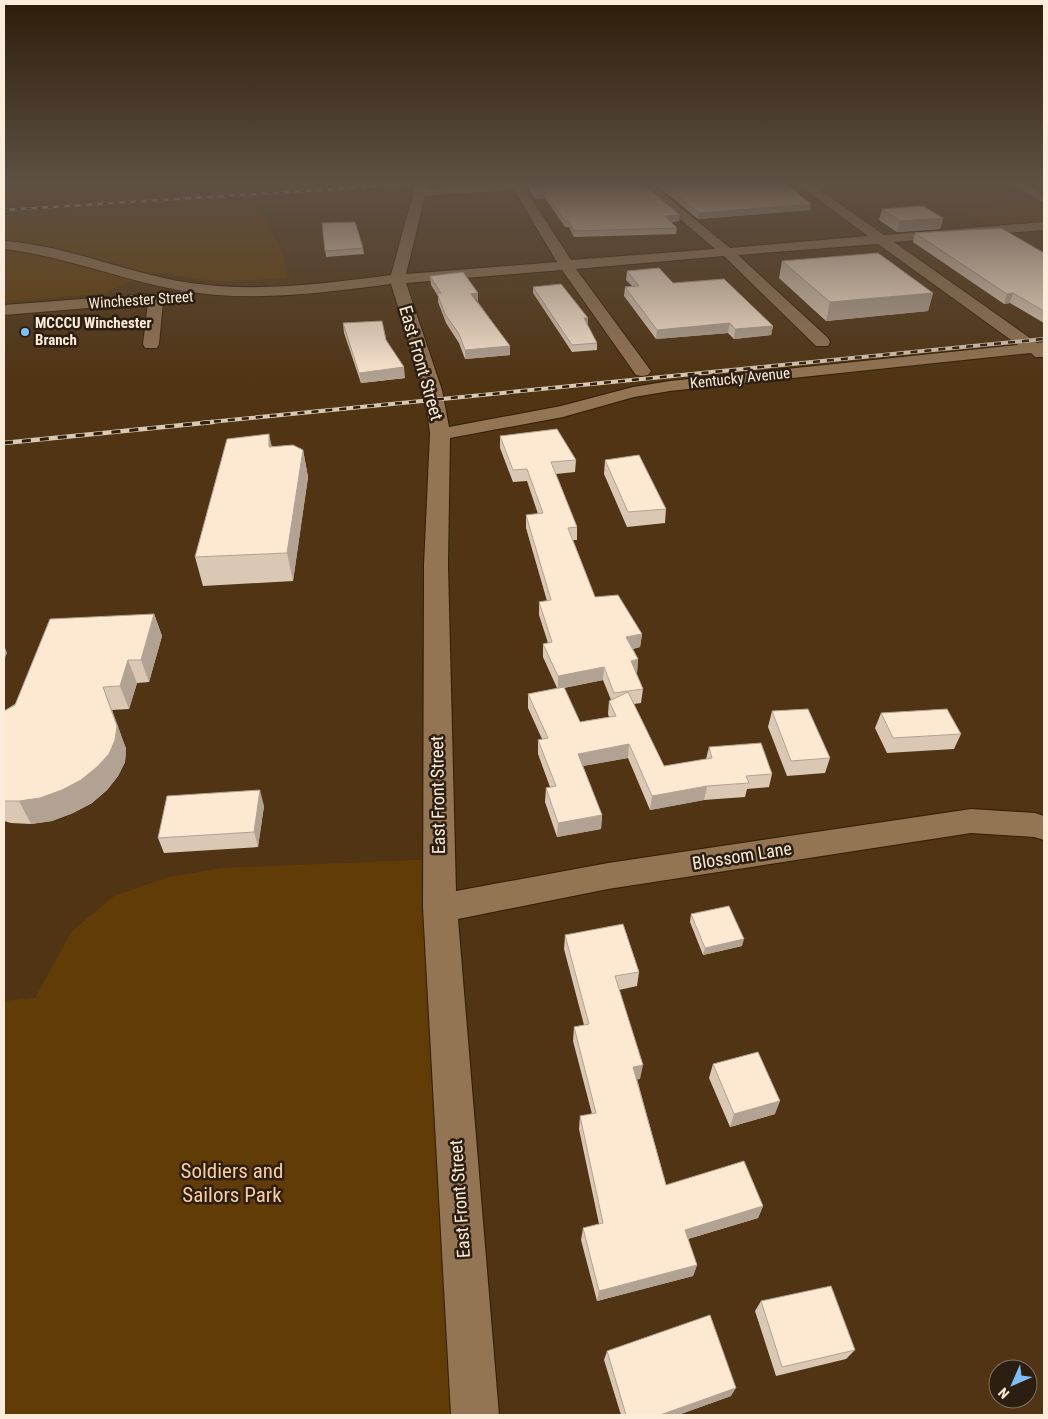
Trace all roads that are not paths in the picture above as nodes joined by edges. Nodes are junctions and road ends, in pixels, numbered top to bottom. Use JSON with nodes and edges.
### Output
{"nodes":[{"id":1,"x":29,"y":249,"type":"edge"},
{"id":2,"x":405,"y":249,"type":"edge"},
{"id":3,"x":557,"y":249,"type":"edge"},
{"id":4,"x":722,"y":249,"type":"edge"},
{"id":5,"x":784,"y":249,"type":"edge"},
{"id":6,"x":892,"y":249,"type":"edge"},
{"id":7,"x":728,"y":254,"type":"junction"},
{"id":8,"x":567,"y":266,"type":"junction"},
{"id":9,"x":397,"y":279,"type":"junction"},
{"id":10,"x":249,"y":292,"type":"junction"},
{"id":11,"x":156,"y":299,"type":"junction"},
{"id":12,"x":4,"y":310,"type":"edge"},
{"id":13,"x":822,"y":342,"type":"dead end"},
{"id":14,"x":151,"y":344,"type":"dead end"},
{"id":15,"x":1041,"y":350,"type":"edge"},
{"id":16,"x":642,"y":371,"type":"dead end"},
{"id":17,"x":440,"y":433,"type":"junction"},
{"id":18,"x":1044,"y":828,"type":"edge"},
{"id":19,"x":440,"y":908,"type":"junction"},
{"id":20,"x":475,"y":1415,"type":"edge"}],
"edges":[{"from":1,"to":10,"type":"street","name":"Winchester Street"},
{"from":2,"to":9,"type":"street"},
{"from":3,"to":8,"type":"street"},
{"from":4,"to":7,"type":"street"},
{"from":5,"to":7,"type":"street","name":"Winchester Street"},
{"from":6,"to":15,"type":"street"},
{"from":7,"to":8,"type":"street","name":"Winchester Street"},
{"from":7,"to":13,"type":"street"},
{"from":8,"to":9,"type":"street","name":"Winchester Street"},
{"from":8,"to":16,"type":"street"},
{"from":9,"to":10,"type":"street","name":"Winchester Street"},
{"from":9,"to":17,"type":"street","name":"East Front Street"},
{"from":10,"to":11,"type":"street","name":"Winchester Street"},
{"from":11,"to":12,"type":"street","name":"Winchester Street"},
{"from":11,"to":14,"type":"street"},
{"from":15,"to":17,"type":"street","name":"Kentucky Avenue"},
{"from":17,"to":19,"type":"street","name":"East Front Street"},
{"from":18,"to":19,"type":"street","name":"Blossom Lane"},
{"from":19,"to":20,"type":"street","name":"East Front Street"}]}
